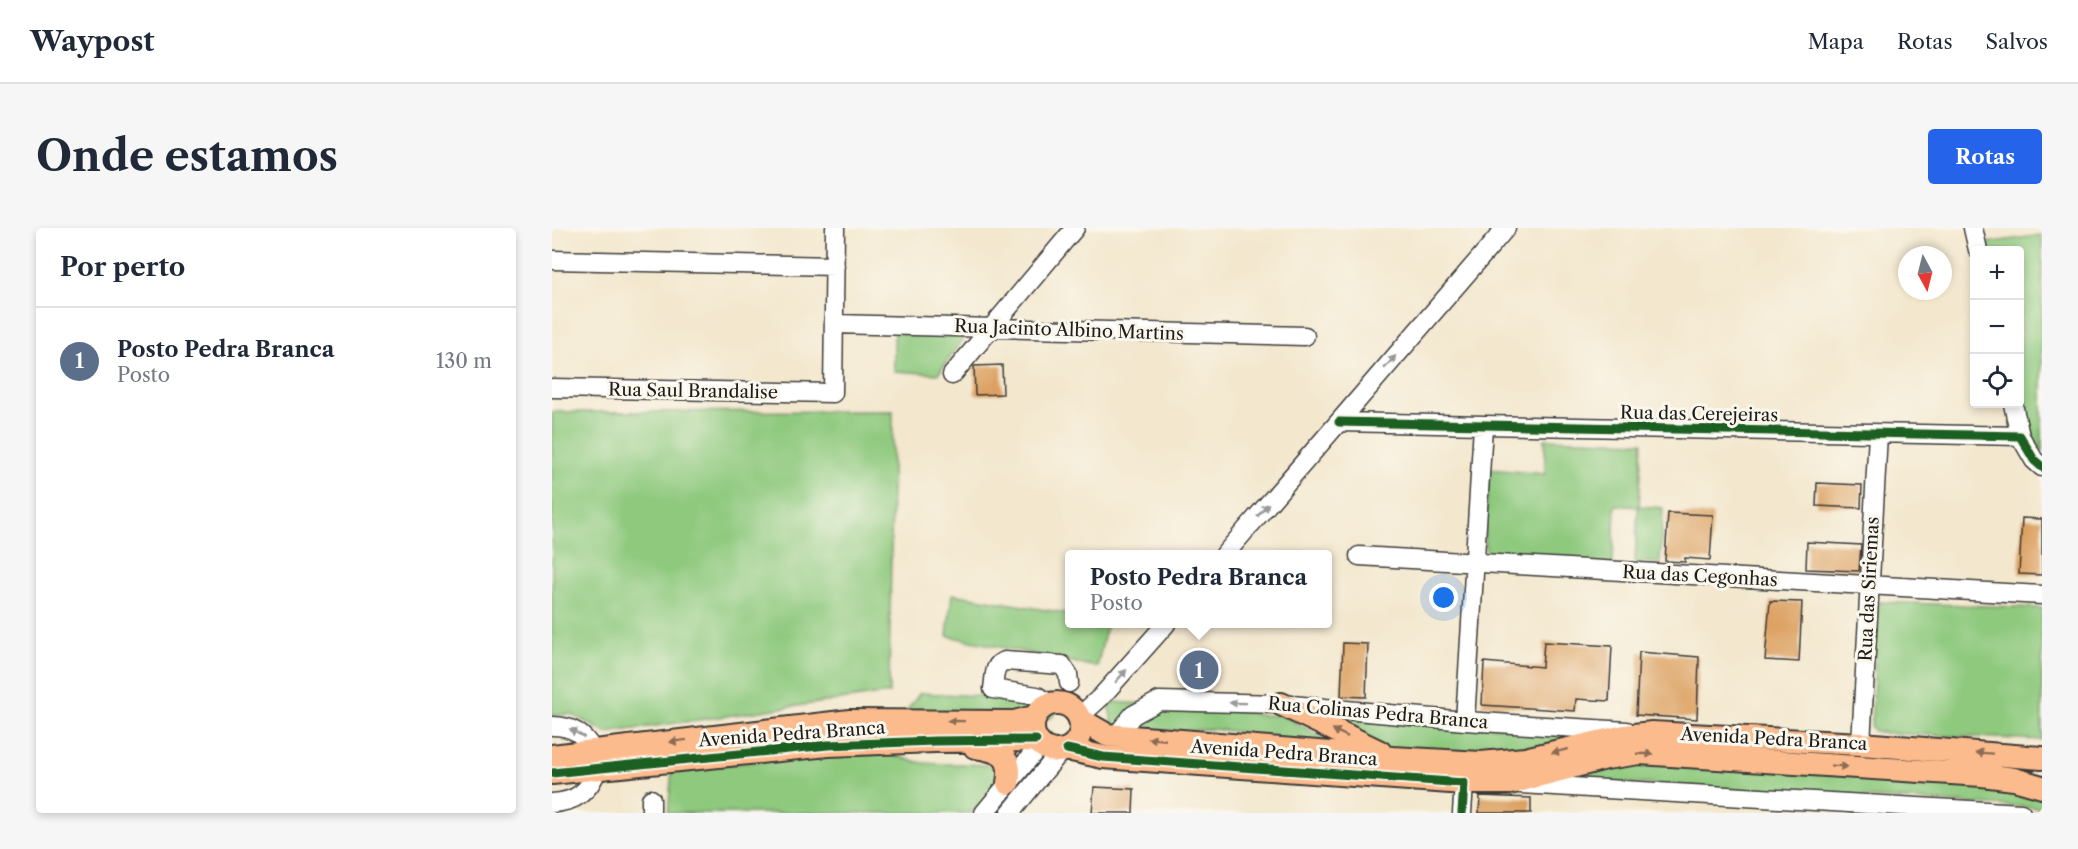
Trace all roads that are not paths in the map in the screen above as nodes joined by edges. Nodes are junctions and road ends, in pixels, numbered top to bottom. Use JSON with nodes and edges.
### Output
{"nodes":[{"id":1,"x":835,"y":228,"type":"edge"},
{"id":2,"x":1075,"y":228,"type":"edge"},
{"id":3,"x":1506,"y":228,"type":"edge"},
{"id":4,"x":1973,"y":228,"type":"edge"},
{"id":5,"x":1977,"y":246,"type":"edge"},
{"id":6,"x":552,"y":260,"type":"edge"},
{"id":7,"x":834,"y":266,"type":"junction"},
{"id":8,"x":834,"y":324,"type":"junction"},
{"id":9,"x":991,"y":328,"type":"junction"},
{"id":10,"x":1305,"y":336,"type":"dead end"},
{"id":11,"x":952,"y":375,"type":"dead end"},
{"id":12,"x":552,"y":388,"type":"edge"},
{"id":13,"x":2014,"y":408,"type":"edge"},
{"id":14,"x":1339,"y":422,"type":"junction"},
{"id":15,"x":1483,"y":426,"type":"junction"},
{"id":16,"x":1878,"y":434,"type":"junction"},
{"id":17,"x":2020,"y":436,"type":"junction"},
{"id":18,"x":2042,"y":467,"type":"edge"},
{"id":19,"x":1229,"y":550,"type":"edge"},
{"id":20,"x":1359,"y":556,"type":"dead end"},
{"id":21,"x":1474,"y":563,"type":"junction"},
{"id":22,"x":1869,"y":585,"type":"junction"},
{"id":23,"x":2042,"y":595,"type":"edge"},
{"id":24,"x":1162,"y":628,"type":"edge"},
{"id":25,"x":1069,"y":683,"type":"dead end"},
{"id":26,"x":1281,"y":704,"type":"junction"},
{"id":27,"x":1042,"y":710,"type":"junction"},
{"id":28,"x":1080,"y":719,"type":"junction"},
{"id":29,"x":1465,"y":721,"type":"junction"},
{"id":30,"x":552,"y":726,"type":"edge"},
{"id":31,"x":1653,"y":733,"type":"junction"},
{"id":32,"x":1116,"y":736,"type":"junction"},
{"id":33,"x":935,"y":741,"type":"junction"},
{"id":34,"x":1861,"y":744,"type":"junction"},
{"id":35,"x":1051,"y":746,"type":"junction"},
{"id":36,"x":552,"y":756,"type":"edge"},
{"id":37,"x":1393,"y":758,"type":"junction"},
{"id":38,"x":2042,"y":758,"type":"edge"},
{"id":39,"x":595,"y":760,"type":"junction"},
{"id":40,"x":552,"y":773,"type":"edge"},
{"id":41,"x":1008,"y":783,"type":"junction"},
{"id":42,"x":1464,"y":783,"type":"junction"},
{"id":43,"x":1510,"y":783,"type":"junction"},
{"id":44,"x":2042,"y":788,"type":"edge"},
{"id":45,"x":552,"y":802,"type":"edge"},
{"id":46,"x":573,"y":805,"type":"edge"},
{"id":47,"x":1853,"y":808,"type":"edge"},
{"id":48,"x":984,"y":813,"type":"edge"},
{"id":49,"x":1010,"y":813,"type":"edge"},
{"id":50,"x":1462,"y":813,"type":"edge"},
{"id":51,"x":2021,"y":813,"type":"edge"}],
"edges":[{"from":1,"to":7,"type":"street"},
{"from":2,"to":9,"type":"street"},
{"from":14,"to":3,"type":"street","one_way":true},
{"from":4,"to":5,"type":"street"},
{"from":6,"to":7,"type":"street"},
{"from":7,"to":8,"type":"street"},
{"from":8,"to":9,"type":"street","name":"Rua Jacinto Albino Martins"},
{"from":8,"to":12,"type":"street","name":"Rua Saul Brandalise"},
{"from":9,"to":10,"type":"street","name":"Rua Jacinto Albino Martins"},
{"from":9,"to":11,"type":"street"},
{"from":13,"to":17,"type":"street"},
{"from":14,"to":15,"type":"street","name":"Rua das Cerejeiras"},
{"from":19,"to":14,"type":"street","one_way":true},
{"from":15,"to":16,"type":"street","name":"Rua das Cerejeiras"},
{"from":15,"to":21,"type":"street"},
{"from":16,"to":17,"type":"street","name":"Rua das Cerejeiras"},
{"from":16,"to":22,"type":"street","name":"Rua das Siriemas"},
{"from":17,"to":18,"type":"street"},
{"from":20,"to":21,"type":"street","name":"Rua das Cegonhas"},
{"from":21,"to":22,"type":"street","name":"Rua das Cegonhas"},
{"from":21,"to":29,"type":"street"},
{"from":22,"to":23,"type":"street","name":"Rua das Cegonhas"},
{"from":22,"to":34,"type":"street","name":"Rua das Siriemas"},
{"from":28,"to":24,"type":"street","one_way":true},
{"from":25,"to":27,"type":"street"},
{"from":26,"to":29,"type":"street","name":"Rua Colinas Pedra Branca"},
{"from":26,"to":32,"type":"street","name":"Rua Colinas Pedra Branca","one_way":true},
{"from":37,"to":26,"type":"main road","one_way":true},
{"from":27,"to":28,"type":"main road"},
{"from":27,"to":35,"type":"main road"},
{"from":27,"to":39,"type":"main road","name":"Avenida Pedra Branca","one_way":true},
{"from":28,"to":32,"type":"main road","name":"Avenida Pedra Branca"},
{"from":28,"to":35,"type":"main road"},
{"from":29,"to":31,"type":"street","name":"Rua Colinas Pedra Branca"},
{"from":39,"to":30,"type":"street","one_way":true},
{"from":31,"to":34,"type":"main road","name":"Avenida Pedra Branca"},
{"from":31,"to":37,"type":"main road","name":"Avenida Pedra Branca","one_way":true},
{"from":37,"to":32,"type":"main road","name":"Avenida Pedra Branca","one_way":true},
{"from":33,"to":35,"type":"main road","name":"Avenida Pedra Branca"},
{"from":33,"to":39,"type":"main road","name":"Avenida Pedra Branca"},
{"from":33,"to":41,"type":"main road"},
{"from":38,"to":34,"type":"main road","name":"Avenida Pedra Branca","one_way":true},
{"from":35,"to":41,"type":"street"},
{"from":35,"to":42,"type":"main road","name":"Avenida Pedra Branca"},
{"from":35,"to":49,"type":"street"},
{"from":36,"to":39,"type":"main road","name":"Avenida Pedra Branca"},
{"from":39,"to":40,"type":"main road","name":"Avenida Pedra Branca"},
{"from":39,"to":46,"type":"street"},
{"from":41,"to":48,"type":"street"},
{"from":42,"to":43,"type":"main road","name":"Avenida Pedra Branca"},
{"from":42,"to":50,"type":"street"},
{"from":43,"to":44,"type":"main road","name":"Avenida Pedra Branca","one_way":true},
{"from":43,"to":47,"type":"street","name":"Avenida Pedra Branca"},
{"from":45,"to":46,"type":"street"},
{"from":47,"to":51,"type":"street","name":"Avenida Pedra Branca"}]}
